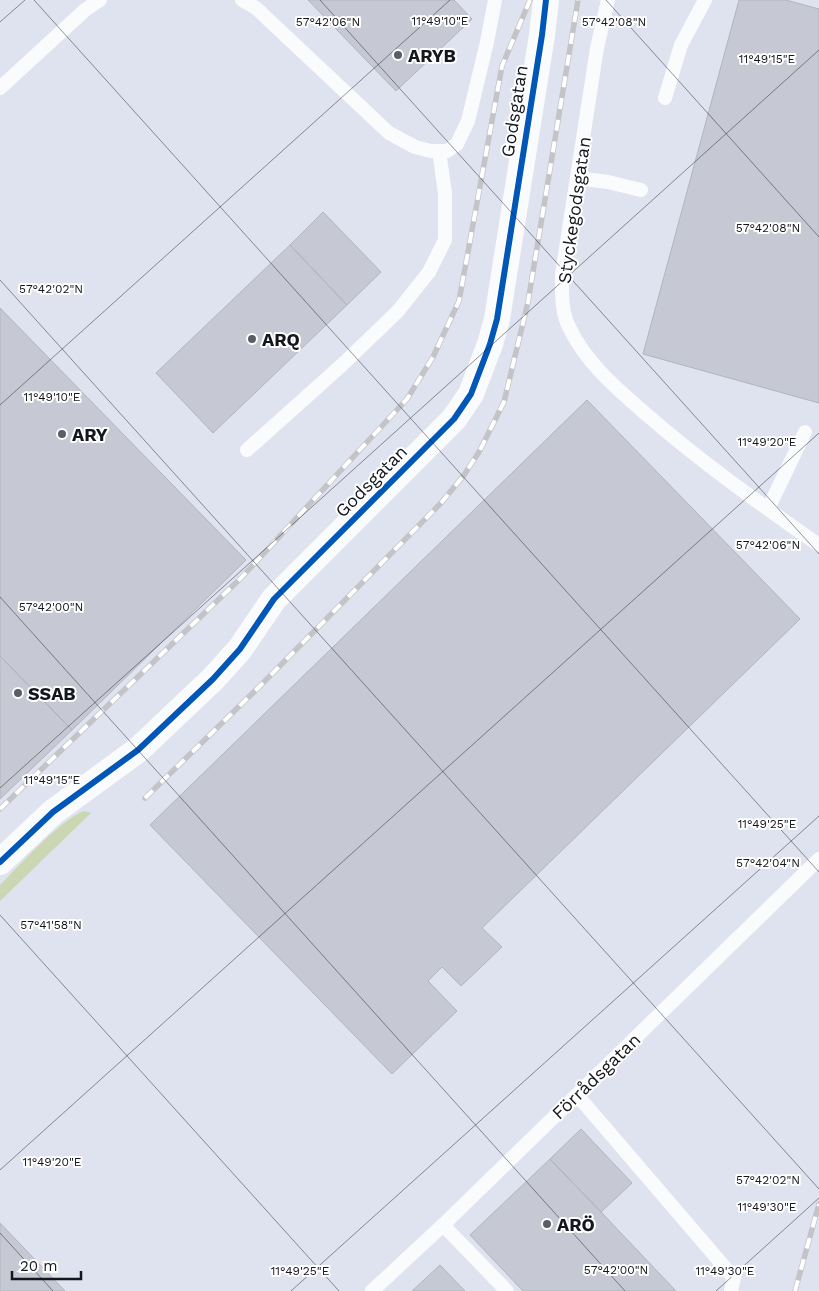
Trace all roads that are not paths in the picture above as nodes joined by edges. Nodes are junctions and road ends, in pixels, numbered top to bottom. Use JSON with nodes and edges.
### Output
{"nodes":[{"id":1,"x":100,"y":0,"type":"edge"},
{"id":2,"x":242,"y":0,"type":"edge"},
{"id":3,"x":495,"y":0,"type":"edge"},
{"id":4,"x":546,"y":0,"type":"edge"},
{"id":5,"x":608,"y":0,"type":"edge"},
{"id":6,"x":705,"y":0,"type":"edge"},
{"id":7,"x":0,"y":88,"type":"edge"},
{"id":8,"x":665,"y":98,"type":"dead end"},
{"id":9,"x":439,"y":151,"type":"junction"},
{"id":10,"x":577,"y":178,"type":"junction"},
{"id":11,"x":641,"y":190,"type":"dead end"},
{"id":12,"x":806,"y":432,"type":"dead end"},
{"id":13,"x":247,"y":450,"type":"dead end"},
{"id":14,"x":768,"y":509,"type":"junction"},
{"id":15,"x":819,"y":545,"type":"edge"},
{"id":16,"x":819,"y":859,"type":"edge"},
{"id":17,"x":0,"y":862,"type":"edge"},
{"id":18,"x":577,"y":1095,"type":"junction"},
{"id":19,"x":443,"y":1225,"type":"junction"},
{"id":20,"x":372,"y":1291,"type":"edge"},
{"id":21,"x":506,"y":1291,"type":"edge"},
{"id":22,"x":731,"y":1291,"type":"edge"}],
"edges":[{"from":1,"to":7,"type":"lane"},
{"from":2,"to":9,"type":"lane"},
{"from":3,"to":9,"type":"lane"},
{"from":4,"to":17,"type":"street","name":"Godsgatan"},
{"from":5,"to":10,"type":"lane","name":"Styckegodsgatan"},
{"from":6,"to":8,"type":"lane"},
{"from":9,"to":13,"type":"lane"},
{"from":10,"to":11,"type":"lane"},
{"from":10,"to":14,"type":"lane","name":"Styckegodsgatan"},
{"from":12,"to":14,"type":"lane"},
{"from":14,"to":15,"type":"lane","name":"Styckegodsgatan"},
{"from":16,"to":18,"type":"lane","name":"Förrådsgatan"},
{"from":18,"to":19,"type":"lane","name":"Förrådsgatan"},
{"from":18,"to":22,"type":"lane"},
{"from":19,"to":20,"type":"lane","name":"Förrådsgatan"},
{"from":19,"to":21,"type":"lane"}]}
